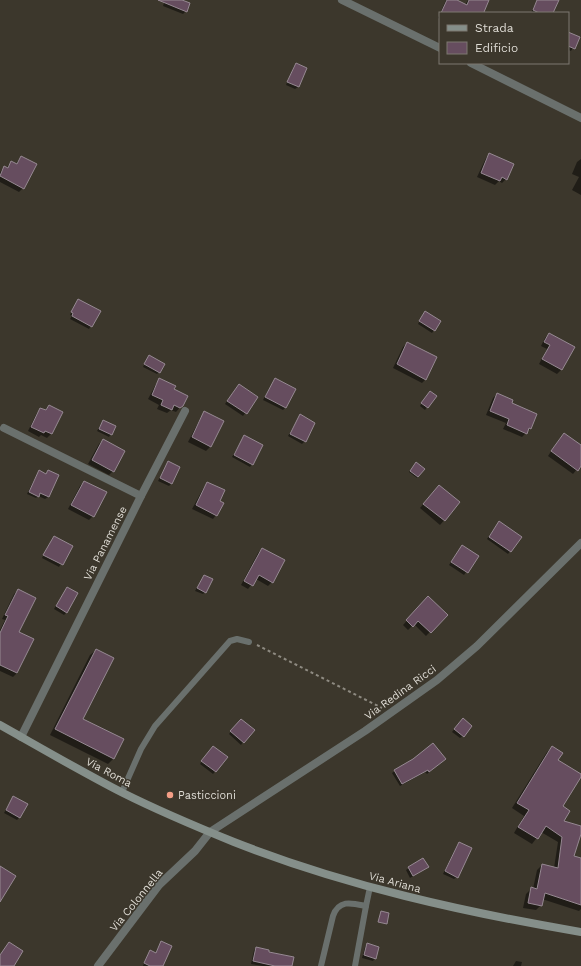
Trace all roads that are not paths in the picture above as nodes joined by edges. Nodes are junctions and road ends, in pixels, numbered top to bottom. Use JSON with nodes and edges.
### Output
{"nodes":[{"id":1,"x":342,"y":0,"type":"edge"},
{"id":2,"x":439,"y":48,"type":"edge"},
{"id":3,"x":473,"y":64,"type":"edge"},
{"id":4,"x":581,"y":118,"type":"edge"},
{"id":5,"x":185,"y":411,"type":"dead end"},
{"id":6,"x":4,"y":428,"type":"dead end"},
{"id":7,"x":141,"y":496,"type":"junction"},
{"id":8,"x":581,"y":543,"type":"edge"},
{"id":9,"x":250,"y":642,"type":"road end"},
{"id":10,"x":0,"y":725,"type":"edge"},
{"id":11,"x":20,"y":737,"type":"junction"},
{"id":12,"x":122,"y":792,"type":"junction"},
{"id":13,"x":210,"y":832,"type":"junction"},
{"id":14,"x":370,"y":887,"type":"junction"},
{"id":15,"x":366,"y":906,"type":"junction"},
{"id":16,"x":581,"y":932,"type":"edge"},
{"id":17,"x":98,"y":966,"type":"edge"},
{"id":18,"x":321,"y":966,"type":"edge"},
{"id":19,"x":355,"y":966,"type":"edge"}],
"edges":[{"from":1,"to":2,"type":"street"},
{"from":3,"to":4,"type":"street"},
{"from":5,"to":7,"type":"street","name":"Via Panamense"},
{"from":6,"to":7,"type":"street"},
{"from":7,"to":11,"type":"street","name":"Via Panamense"},
{"from":8,"to":13,"type":"street","name":"Via Redina Ricci"},
{"from":9,"to":12,"type":"lane"},
{"from":10,"to":11,"type":"main road","name":"Via Roma"},
{"from":11,"to":12,"type":"main road","name":"Via Roma"},
{"from":12,"to":13,"type":"main road","name":"Via Roma"},
{"from":13,"to":14,"type":"main road","name":"Via Ariana"},
{"from":13,"to":17,"type":"street","name":"Via Colonnella"},
{"from":14,"to":15,"type":"lane"},
{"from":14,"to":16,"type":"main road","name":"Via Ariana"},
{"from":15,"to":18,"type":"lane"},
{"from":15,"to":19,"type":"lane"}]}
